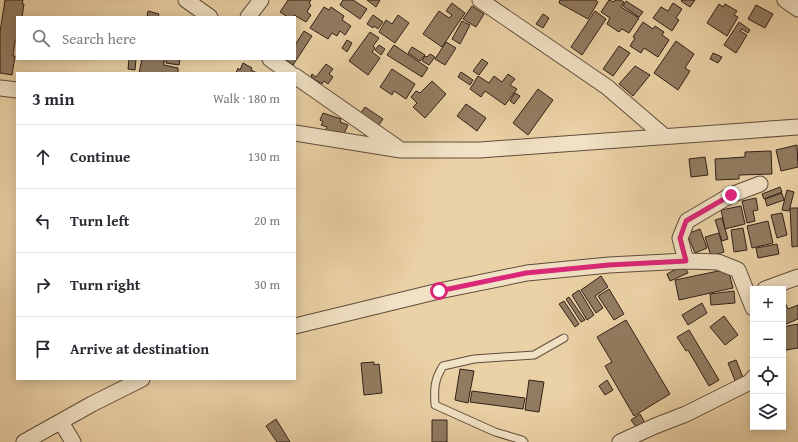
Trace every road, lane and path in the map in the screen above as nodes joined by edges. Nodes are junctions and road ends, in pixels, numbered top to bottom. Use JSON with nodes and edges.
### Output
{"nodes":[{"id":1,"x":186,"y":0,"type":"edge"},
{"id":2,"x":261,"y":0,"type":"edge"},
{"id":3,"x":480,"y":0,"type":"edge"},
{"id":4,"x":785,"y":0,"type":"edge"},
{"id":5,"x":798,"y":9,"type":"edge"},
{"id":6,"x":209,"y":16,"type":"edge"},
{"id":7,"x":249,"y":16,"type":"edge"},
{"id":8,"x":271,"y":60,"type":"edge"},
{"id":9,"x":289,"y":72,"type":"edge"},
{"id":10,"x":296,"y":77,"type":"edge"},
{"id":11,"x":0,"y":88,"type":"edge"},
{"id":12,"x":16,"y":90,"type":"edge"},
{"id":13,"x":798,"y":127,"type":"edge"},
{"id":14,"x":296,"y":133,"type":"edge"},
{"id":15,"x":664,"y":136,"type":"junction"},
{"id":16,"x":401,"y":150,"type":"junction"},
{"id":17,"x":760,"y":184,"type":"dead end"},
{"id":18,"x":686,"y":261,"type":"junction"},
{"id":19,"x":798,"y":277,"type":"edge"},
{"id":20,"x":773,"y":286,"type":"edge"},
{"id":21,"x":750,"y":297,"type":"edge"},
{"id":22,"x":296,"y":326,"type":"edge"},
{"id":23,"x":564,"y":338,"type":"dead end"},
{"id":24,"x":140,"y":380,"type":"edge"},
{"id":25,"x":750,"y":382,"type":"edge"},
{"id":26,"x":61,"y":422,"type":"junction"},
{"id":27,"x":24,"y":442,"type":"edge"},
{"id":28,"x":73,"y":442,"type":"edge"},
{"id":29,"x":524,"y":442,"type":"edge"},
{"id":30,"x":620,"y":442,"type":"edge"}],
"edges":[{"from":1,"to":6,"type":"street"},
{"from":2,"to":7,"type":"street"},
{"from":3,"to":15,"type":"street"},
{"from":4,"to":5,"type":"street"},
{"from":8,"to":9,"type":"street"},
{"from":10,"to":16,"type":"street"},
{"from":11,"to":12,"type":"street"},
{"from":13,"to":15,"type":"street"},
{"from":14,"to":16,"type":"street"},
{"from":15,"to":16,"type":"street"},
{"from":17,"to":18,"type":"street"},
{"from":18,"to":21,"type":"street"},
{"from":18,"to":22,"type":"street"},
{"from":19,"to":20,"type":"street"},
{"from":23,"to":29,"type":"lane"},
{"from":24,"to":26,"type":"street"},
{"from":25,"to":30,"type":"street"},
{"from":26,"to":27,"type":"street"},
{"from":26,"to":28,"type":"street"}]}
